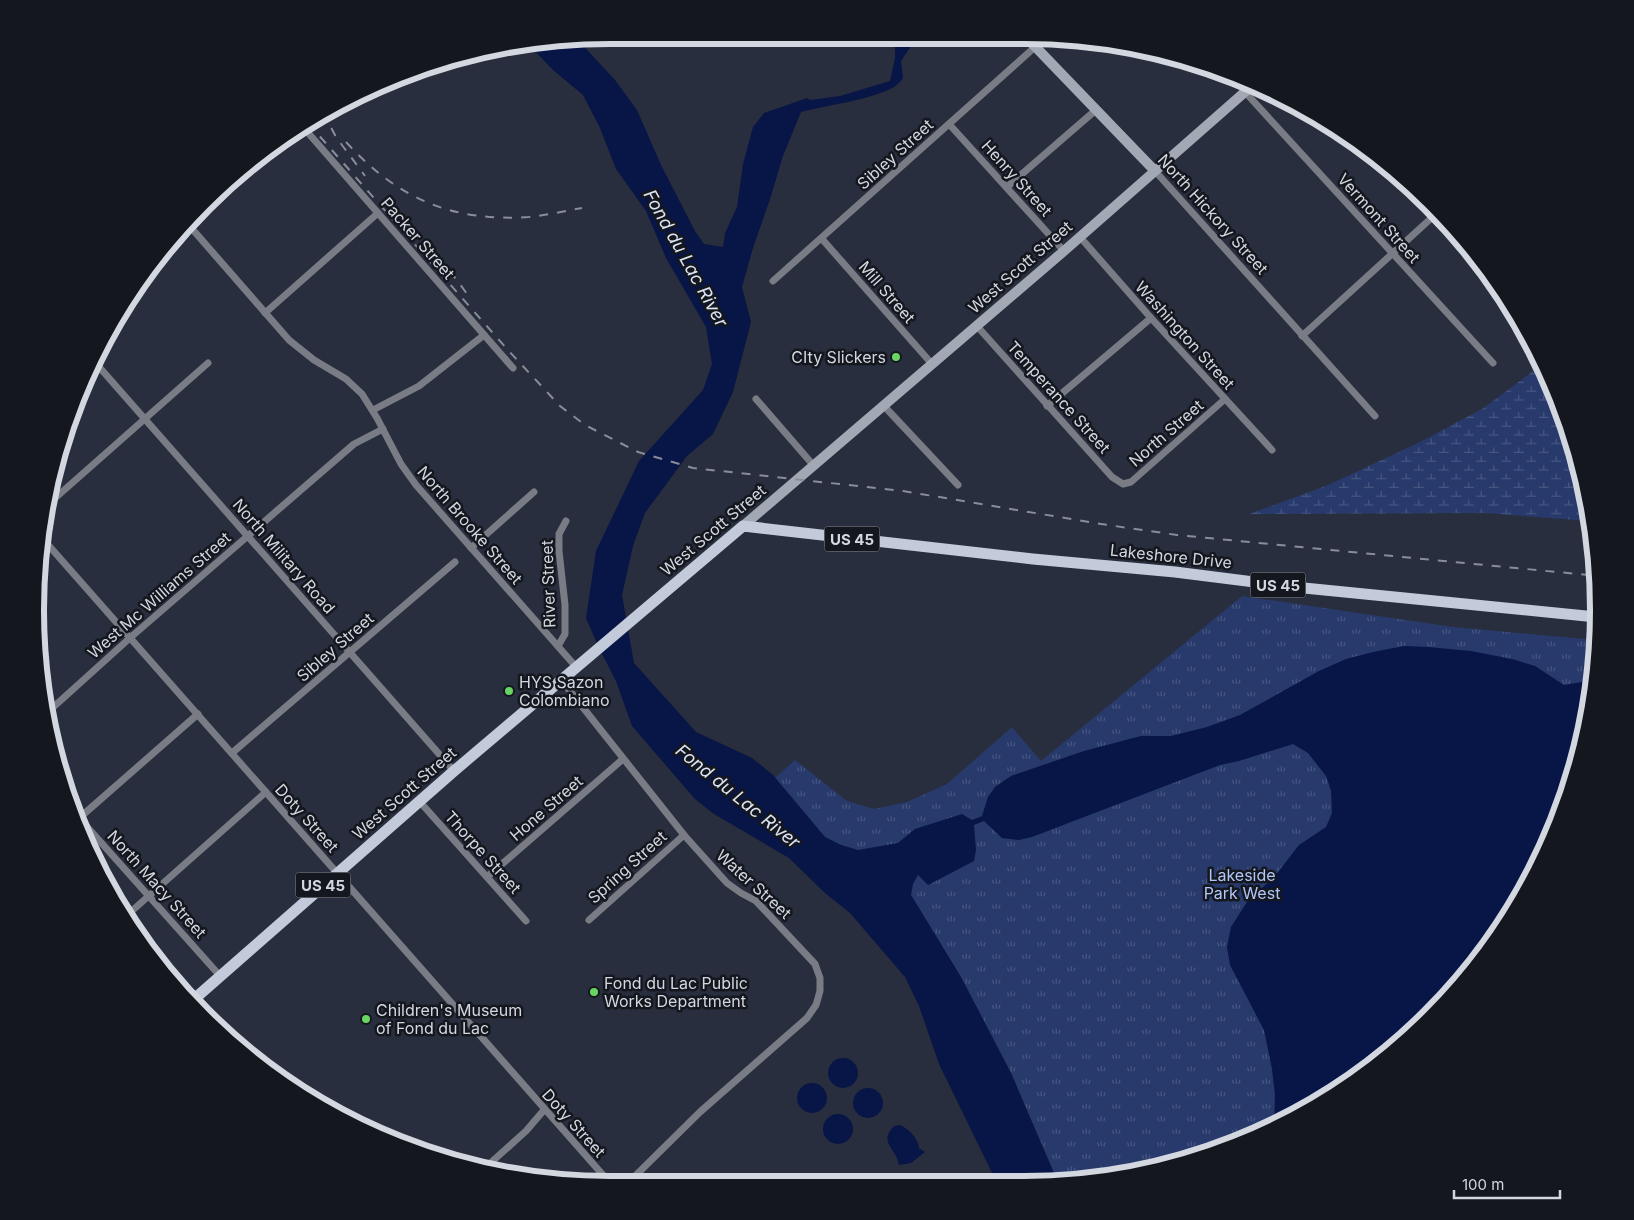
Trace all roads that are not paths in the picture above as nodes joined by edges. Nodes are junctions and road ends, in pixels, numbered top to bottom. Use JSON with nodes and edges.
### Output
{"nodes":[{"id":1,"x":1032,"y":44,"type":"edge"},
{"id":2,"x":1035,"y":47,"type":"junction"},
{"id":3,"x":1247,"y":90,"type":"edge"},
{"id":4,"x":1245,"y":92,"type":"junction"},
{"id":5,"x":1096,"y":109,"type":"junction"},
{"id":6,"x":949,"y":124,"type":"junction"},
{"id":7,"x":307,"y":132,"type":"edge"},
{"id":8,"x":1155,"y":171,"type":"junction"},
{"id":9,"x":1007,"y":188,"type":"junction"},
{"id":10,"x":378,"y":213,"type":"junction"},
{"id":11,"x":1432,"y":218,"type":"edge"},
{"id":12,"x":192,"y":229,"type":"edge"},
{"id":13,"x":1080,"y":237,"type":"junction"},
{"id":14,"x":822,"y":239,"type":"junction"},
{"id":15,"x":1064,"y":251,"type":"junction"},
{"id":16,"x":1392,"y":253,"type":"junction"},
{"id":17,"x":773,"y":281,"type":"dead end"},
{"id":18,"x":265,"y":313,"type":"junction"},
{"id":19,"x":1151,"y":318,"type":"junction"},
{"id":20,"x":976,"y":325,"type":"junction"},
{"id":21,"x":484,"y":335,"type":"junction"},
{"id":22,"x":1302,"y":336,"type":"junction"},
{"id":23,"x":208,"y":363,"type":"dead end"},
{"id":24,"x":1493,"y":363,"type":"dead end"},
{"id":25,"x":932,"y":364,"type":"junction"},
{"id":26,"x":99,"y":367,"type":"edge"},
{"id":27,"x":513,"y":368,"type":"dead end"},
{"id":28,"x":756,"y":399,"type":"dead end"},
{"id":29,"x":1225,"y":399,"type":"junction"},
{"id":30,"x":884,"y":406,"type":"junction"},
{"id":31,"x":1047,"y":406,"type":"junction"},
{"id":32,"x":373,"y":410,"type":"junction"},
{"id":33,"x":1375,"y":416,"type":"dead end"},
{"id":34,"x":145,"y":418,"type":"junction"},
{"id":35,"x":383,"y":429,"type":"junction"},
{"id":36,"x":1272,"y":450,"type":"dead end"},
{"id":37,"x":814,"y":466,"type":"junction"},
{"id":38,"x":1123,"y":484,"type":"joint"},
{"id":39,"x":958,"y":485,"type":"dead end"},
{"id":40,"x":534,"y":492,"type":"dead end"},
{"id":41,"x":56,"y":498,"type":"edge"},
{"id":42,"x":566,"y":521,"type":"dead end"},
{"id":43,"x":742,"y":526,"type":"junction"},
{"id":44,"x":248,"y":536,"type":"junction"},
{"id":45,"x":48,"y":545,"type":"edge"},
{"id":46,"x":471,"y":548,"type":"junction"},
{"id":47,"x":455,"y":562,"type":"dead end"},
{"id":48,"x":1590,"y":616,"type":"edge"},
{"id":49,"x":130,"y":637,"type":"junction"},
{"id":50,"x":558,"y":646,"type":"junction"},
{"id":51,"x":350,"y":653,"type":"junction"},
{"id":52,"x":576,"y":668,"type":"junction"},
{"id":53,"x":562,"y":681,"type":"junction"},
{"id":54,"x":53,"y":707,"type":"edge"},
{"id":55,"x":198,"y":714,"type":"junction"},
{"id":56,"x":232,"y":753,"type":"junction"},
{"id":57,"x":623,"y":759,"type":"junction"},
{"id":58,"x":454,"y":771,"type":"junction"},
{"id":59,"x":266,"y":792,"type":"junction"},
{"id":60,"x":420,"y":802,"type":"junction"},
{"id":61,"x":83,"y":815,"type":"edge"},
{"id":62,"x":89,"y":830,"type":"edge"},
{"id":63,"x":684,"y":835,"type":"junction"},
{"id":64,"x":337,"y":872,"type":"junction"},
{"id":65,"x":487,"y":877,"type":"junction"},
{"id":66,"x":149,"y":896,"type":"junction"},
{"id":67,"x":131,"y":912,"type":"edge"},
{"id":68,"x":589,"y":920,"type":"dead end"},
{"id":69,"x":526,"y":921,"type":"dead end"},
{"id":70,"x":221,"y":977,"type":"junction"},
{"id":71,"x":197,"y":997,"type":"edge"},
{"id":72,"x":544,"y":1110,"type":"junction"},
{"id":73,"x":490,"y":1163,"type":"edge"},
{"id":74,"x":603,"y":1176,"type":"edge"},
{"id":75,"x":635,"y":1176,"type":"edge"}],
"edges":[{"from":1,"to":2,"type":"main road","name":"North Hickory Street"},
{"from":2,"to":5,"type":"main road","name":"North Hickory Street"},
{"from":2,"to":6,"type":"street","name":"Sibley Street"},
{"from":3,"to":4,"type":"main road","name":"West Scott Street"},
{"from":4,"to":8,"type":"main road","name":"West Scott Street"},
{"from":4,"to":16,"type":"street","name":"Vermont Street"},
{"from":5,"to":8,"type":"main road","name":"North Hickory Street"},
{"from":5,"to":9,"type":"street"},
{"from":6,"to":9,"type":"street","name":"Henry Street"},
{"from":6,"to":14,"type":"street","name":"Sibley Street"},
{"from":7,"to":10,"type":"street","name":"Packer Street"},
{"from":8,"to":13,"type":"main road","name":"West Scott Street"},
{"from":8,"to":22,"type":"street","name":"North Hickory Street"},
{"from":9,"to":15,"type":"street","name":"Henry Street"},
{"from":10,"to":18,"type":"street"},
{"from":10,"to":21,"type":"street","name":"Packer Street"},
{"from":11,"to":16,"type":"street"},
{"from":12,"to":18,"type":"street","name":"North Brooke Street"},
{"from":13,"to":15,"type":"main road","name":"West Scott Street"},
{"from":13,"to":19,"type":"street","name":"Washington Street"},
{"from":14,"to":17,"type":"street","name":"Sibley Street"},
{"from":14,"to":25,"type":"street","name":"Mill Street"},
{"from":15,"to":20,"type":"main road","name":"West Scott Street"},
{"from":16,"to":22,"type":"street"},
{"from":16,"to":24,"type":"street","name":"Vermont Street"},
{"from":18,"to":32,"type":"street","name":"North Brooke Street"},
{"from":19,"to":29,"type":"street","name":"Washington Street"},
{"from":19,"to":31,"type":"street"},
{"from":20,"to":25,"type":"main road","name":"West Scott Street"},
{"from":20,"to":31,"type":"street","name":"Temperance Street"},
{"from":21,"to":27,"type":"street","name":"Packer Street"},
{"from":21,"to":32,"type":"street"},
{"from":22,"to":33,"type":"street","name":"North Hickory Street"},
{"from":23,"to":34,"type":"street"},
{"from":25,"to":30,"type":"main road","name":"West Scott Street"},
{"from":26,"to":34,"type":"street","name":"North Military Road"},
{"from":28,"to":37,"type":"street"},
{"from":29,"to":36,"type":"street","name":"Washington Street"},
{"from":29,"to":38,"type":"street","name":"North Street"},
{"from":30,"to":37,"type":"main road","name":"West Scott Street"},
{"from":30,"to":39,"type":"street"},
{"from":31,"to":38,"type":"street","name":"Temperance Street"},
{"from":32,"to":35,"type":"street","name":"North Brooke Street"},
{"from":34,"to":41,"type":"street"},
{"from":34,"to":44,"type":"street","name":"North Military Road"},
{"from":35,"to":44,"type":"street","name":"West Mc Williams Street"},
{"from":35,"to":46,"type":"street","name":"North Brooke Street"},
{"from":37,"to":43,"type":"main road","name":"West Scott Street"},
{"from":40,"to":46,"type":"street"},
{"from":42,"to":50,"type":"street","name":"River Street"},
{"from":43,"to":48,"type":"main road","name":"Lakeshore Drive","number":"US 45"},
{"from":43,"to":52,"type":"main road","name":"West Scott Street","number":"US 45"},
{"from":44,"to":49,"type":"street","name":"West Mc Williams Street"},
{"from":44,"to":51,"type":"street","name":"North Military Road"},
{"from":45,"to":49,"type":"street","name":"Doty Street"},
{"from":46,"to":50,"type":"street","name":"North Brooke Street"},
{"from":47,"to":51,"type":"street","name":"Sibley Street"},
{"from":49,"to":54,"type":"street","name":"West Mc Williams Street"},
{"from":49,"to":55,"type":"street","name":"Doty Street"},
{"from":50,"to":52,"type":"street","name":"North Brooke Street"},
{"from":51,"to":56,"type":"street","name":"Sibley Street"},
{"from":51,"to":58,"type":"street","name":"North Military Road"},
{"from":52,"to":53,"type":"main road","name":"West Scott Street","number":"US 45"},
{"from":53,"to":57,"type":"street","name":"Water Street"},
{"from":53,"to":58,"type":"main road","name":"West Scott Street","number":"US 45"},
{"from":55,"to":56,"type":"street","name":"Doty Street"},
{"from":55,"to":61,"type":"street"},
{"from":56,"to":59,"type":"street","name":"Doty Street"},
{"from":57,"to":63,"type":"street","name":"Water Street"},
{"from":57,"to":65,"type":"street","name":"Hone Street"},
{"from":58,"to":60,"type":"main road","name":"West Scott Street","number":"US 45"},
{"from":59,"to":64,"type":"street","name":"Doty Street"},
{"from":59,"to":66,"type":"street"},
{"from":60,"to":64,"type":"main road","name":"West Scott Street","number":"US 45"},
{"from":60,"to":65,"type":"street","name":"Thorpe Street"},
{"from":62,"to":66,"type":"street","name":"North Macy Street"},
{"from":63,"to":68,"type":"street","name":"Spring Street"},
{"from":63,"to":75,"type":"street","name":"Water Street"},
{"from":64,"to":70,"type":"main road","name":"West Scott Street","number":"US 45"},
{"from":64,"to":72,"type":"street","name":"Doty Street"},
{"from":65,"to":69,"type":"street","name":"Thorpe Street"},
{"from":66,"to":67,"type":"street"},
{"from":66,"to":70,"type":"street","name":"North Macy Street"},
{"from":70,"to":71,"type":"main road","name":"West Scott Street","number":"US 45"},
{"from":72,"to":73,"type":"street"},
{"from":72,"to":74,"type":"street","name":"Doty Street"}]}
